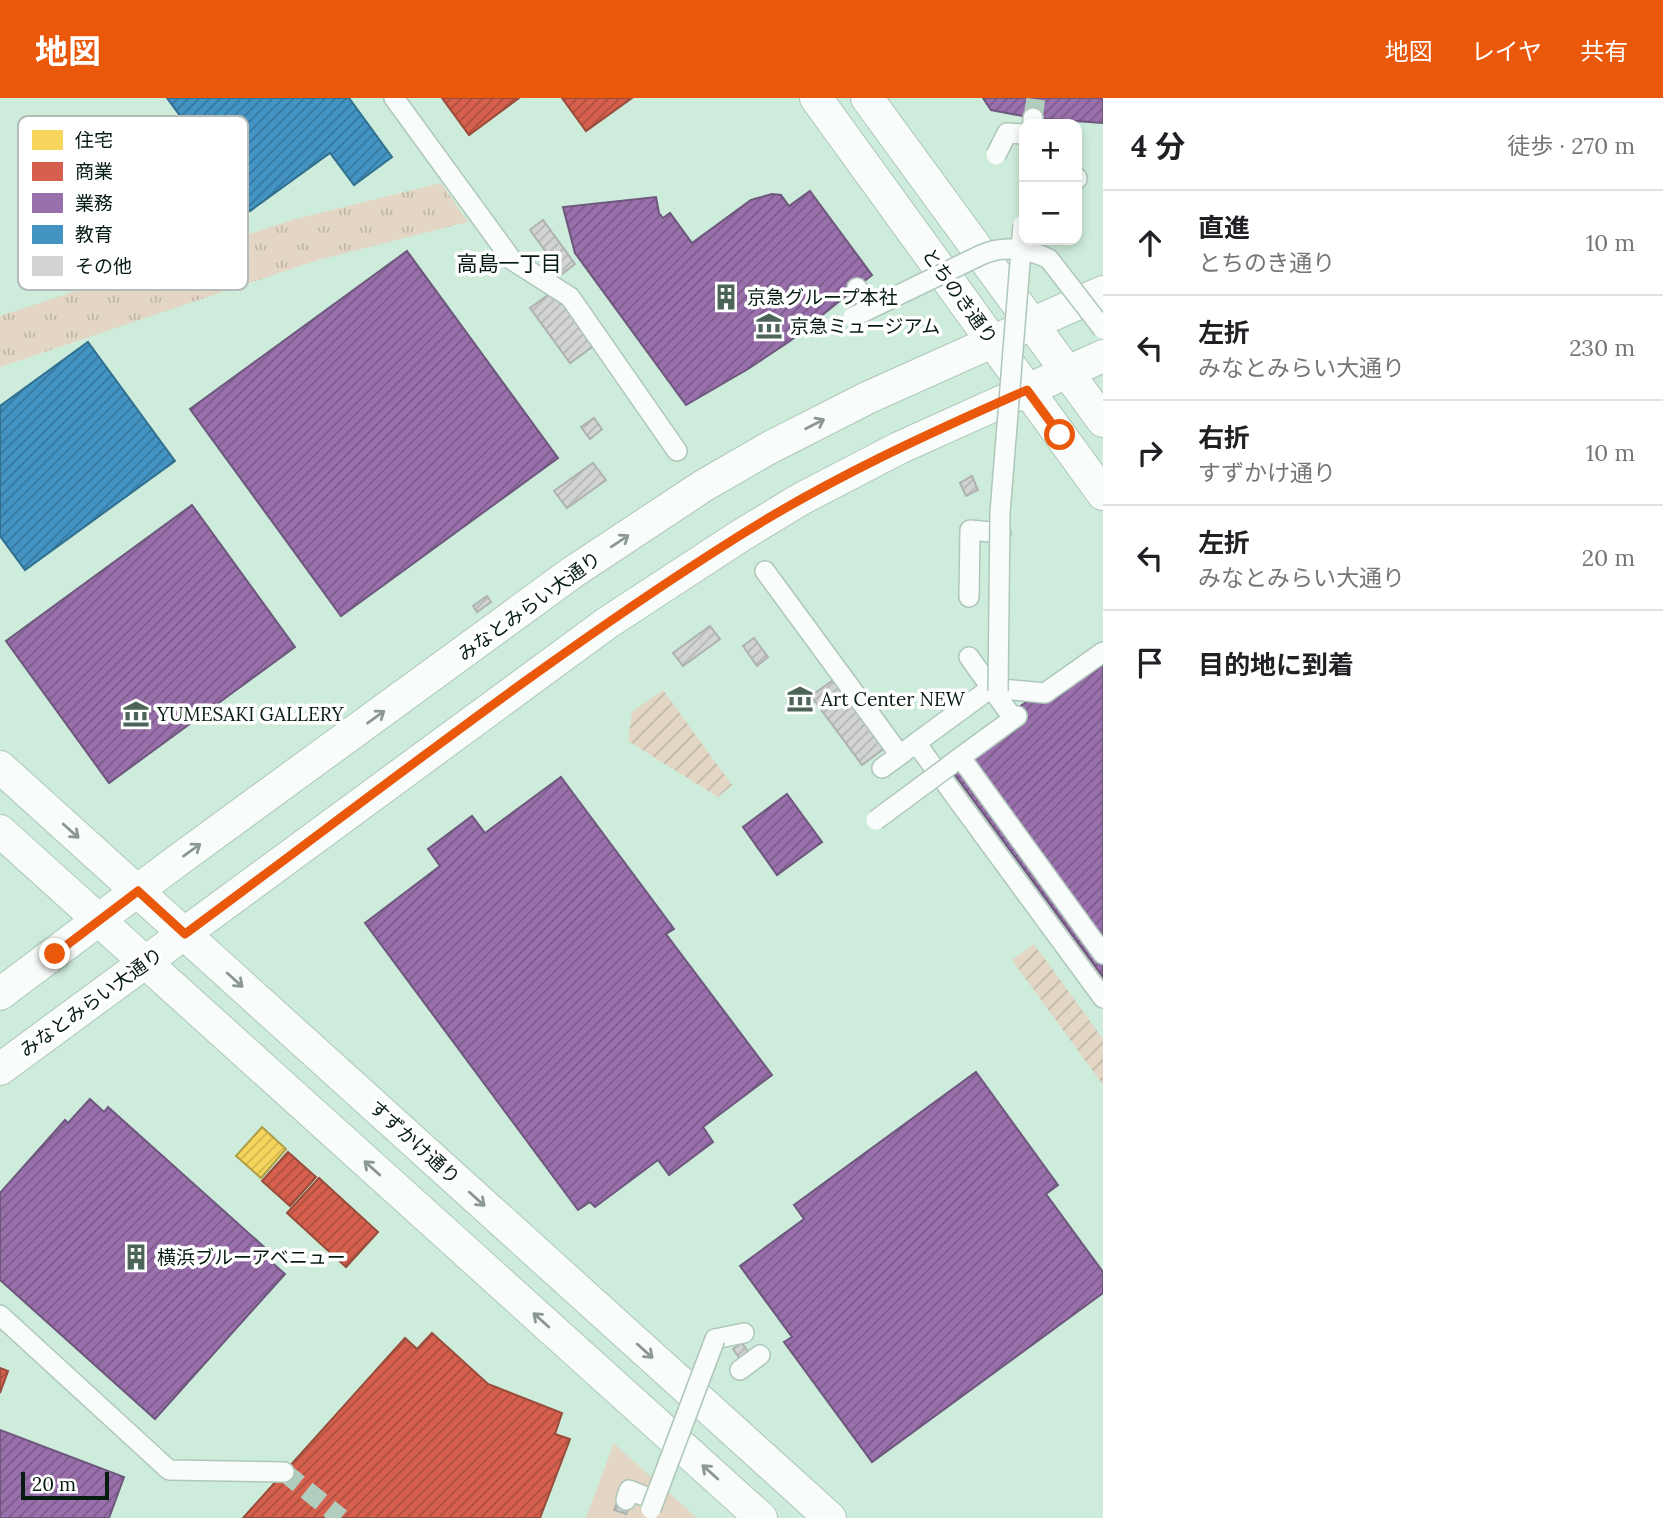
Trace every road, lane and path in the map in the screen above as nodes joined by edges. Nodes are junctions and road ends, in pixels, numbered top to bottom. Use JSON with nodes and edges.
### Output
{"nodes":[{"id":1,"x":394,"y":98,"type":"edge"},
{"id":2,"x":816,"y":98,"type":"edge"},
{"id":3,"x":867,"y":98,"type":"edge"},
{"id":4,"x":1019,"y":128,"type":"edge"},
{"id":5,"x":996,"y":155,"type":"dead end"},
{"id":6,"x":1021,"y":245,"type":"edge"},
{"id":7,"x":1021,"y":251,"type":"junction"},
{"id":8,"x":857,"y":288,"type":"dead end"},
{"id":9,"x":1103,"y":292,"type":"edge"},
{"id":10,"x":870,"y":307,"type":"junction"},
{"id":11,"x":853,"y":317,"type":"dead end"},
{"id":12,"x":1032,"y":323,"type":"junction"},
{"id":13,"x":1103,"y":330,"type":"edge"},
{"id":14,"x":992,"y":341,"type":"junction"},
{"id":15,"x":1103,"y":356,"type":"edge"},
{"id":16,"x":1067,"y":372,"type":"junction"},
{"id":17,"x":1027,"y":390,"type":"junction"},
{"id":18,"x":1103,"y":421,"type":"edge"},
{"id":19,"x":677,"y":451,"type":"dead end"},
{"id":20,"x":1103,"y":494,"type":"edge"},
{"id":21,"x":1000,"y":523,"type":"junction"},
{"id":22,"x":765,"y":571,"type":"dead end"},
{"id":23,"x":969,"y":597,"type":"dead end"},
{"id":24,"x":1103,"y":652,"type":"edge"},
{"id":25,"x":969,"y":657,"type":"dead end"},
{"id":26,"x":991,"y":688,"type":"junction"},
{"id":27,"x":1016,"y":717,"type":"junction"},
{"id":28,"x":916,"y":743,"type":"junction"},
{"id":29,"x":900,"y":755,"type":"junction"},
{"id":30,"x":955,"y":762,"type":"junction"},
{"id":31,"x":0,"y":767,"type":"edge"},
{"id":32,"x":882,"y":768,"type":"dead end"},
{"id":33,"x":876,"y":820,"type":"dead end"},
{"id":34,"x":0,"y":831,"type":"edge"},
{"id":35,"x":138,"y":891,"type":"junction"},
{"id":36,"x":99,"y":920,"type":"junction"},
{"id":37,"x":185,"y":934,"type":"junction"},
{"id":38,"x":1103,"y":954,"type":"edge"},
{"id":39,"x":145,"y":963,"type":"junction"},
{"id":40,"x":0,"y":994,"type":"edge"},
{"id":41,"x":1103,"y":998,"type":"edge"},
{"id":42,"x":0,"y":1069,"type":"edge"},
{"id":43,"x":0,"y":1315,"type":"edge"},
{"id":44,"x":744,"y":1333,"type":"dead end"},
{"id":45,"x":760,"y":1355,"type":"dead end"},
{"id":46,"x":740,"y":1370,"type":"dead end"},
{"id":47,"x":284,"y":1472,"type":"tunnel mouth"},
{"id":48,"x":626,"y":1500,"type":"dead end"},
{"id":49,"x":761,"y":1518,"type":"edge"},
{"id":50,"x":830,"y":1518,"type":"edge"}],
"edges":[{"from":1,"to":19,"type":"street"},
{"from":2,"to":14,"type":"street","name":"とちのき通り"},
{"from":3,"to":12,"type":"street"},
{"from":4,"to":5,"type":"street","bridge":true},
{"from":6,"to":7,"type":"street","bridge":true},
{"from":7,"to":10,"type":"street","bridge":true},
{"from":7,"to":13,"type":"street","bridge":true},
{"from":7,"to":21,"type":"street","bridge":true},
{"from":8,"to":10,"type":"street"},
{"from":9,"to":12,"type":"street","name":"みなとみらい大通り"},
{"from":10,"to":11,"type":"street","bridge":true},
{"from":12,"to":14,"type":"street","name":"みなとみらい大通り"},
{"from":12,"to":16,"type":"street"},
{"from":14,"to":17,"type":"street","name":"とちのき通り"},
{"from":35,"to":14,"type":"street","name":"みなとみらい大通り","one_way":true},
{"from":15,"to":16,"type":"street","name":"みなとみらい大通り"},
{"from":16,"to":17,"type":"street","name":"みなとみらい大通り"},
{"from":16,"to":18,"type":"street"},
{"from":17,"to":20,"type":"street","name":"とちのき通り"},
{"from":17,"to":37,"type":"street","name":"みなとみらい大通り"},
{"from":21,"to":23,"type":"street"},
{"from":21,"to":27,"type":"street","bridge":true},
{"from":22,"to":29,"type":"street"},
{"from":24,"to":26,"type":"street"},
{"from":25,"to":26,"type":"street"},
{"from":26,"to":27,"type":"street"},
{"from":26,"to":28,"type":"street"},
{"from":27,"to":30,"type":"street"},
{"from":28,"to":29,"type":"street"},
{"from":28,"to":41,"type":"street"},
{"from":29,"to":32,"type":"street"},
{"from":30,"to":33,"type":"street","bridge":true},
{"from":30,"to":38,"type":"street"},
{"from":31,"to":35,"type":"street","name":"すずかけ通り","one_way":true},
{"from":34,"to":36,"type":"street"},
{"from":35,"to":36,"type":"street","name":"みなとみらい大通り"},
{"from":35,"to":37,"type":"street","name":"すずかけ通り"},
{"from":36,"to":39,"type":"street"},
{"from":36,"to":40,"type":"street","name":"みなとみらい大通り"},
{"from":37,"to":39,"type":"street","name":"みなとみらい大通り"},
{"from":37,"to":50,"type":"street","name":"すずかけ通り","one_way":true},
{"from":39,"to":42,"type":"street","name":"みなとみらい大通り"},
{"from":49,"to":39,"type":"street","one_way":true},
{"from":43,"to":47,"type":"street"},
{"from":44,"to":48,"type":"street","bridge":true},
{"from":45,"to":46,"type":"street"}]}
